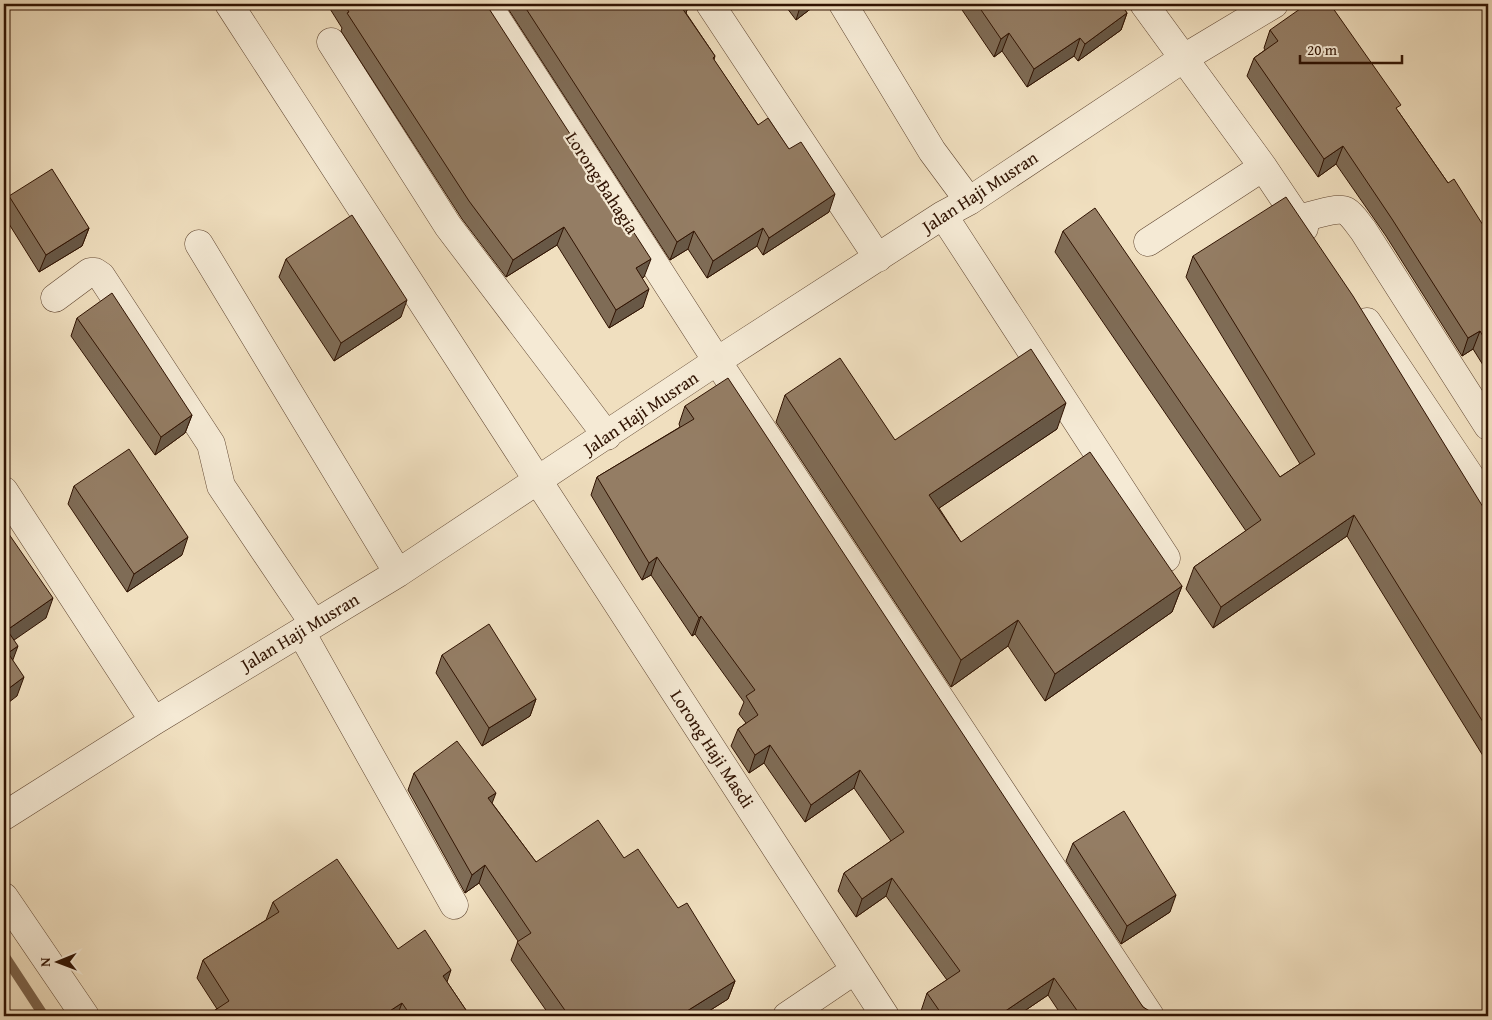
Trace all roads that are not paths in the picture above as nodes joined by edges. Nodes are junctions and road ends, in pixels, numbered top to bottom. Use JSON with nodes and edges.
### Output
{"nodes":[{"id":1,"x":229,"y":4,"type":"edge"},
{"id":2,"x":487,"y":4,"type":"edge"},
{"id":3,"x":710,"y":4,"type":"edge"},
{"id":4,"x":842,"y":4,"type":"edge"},
{"id":5,"x":1144,"y":4,"type":"edge"},
{"id":6,"x":1274,"y":4,"type":"edge"},
{"id":7,"x":331,"y":42,"type":"dead end"},
{"id":8,"x":1184,"y":58,"type":"junction"},
{"id":9,"x":1263,"y":167,"type":"junction"},
{"id":10,"x":962,"y":193,"type":"junction"},
{"id":11,"x":944,"y":215,"type":"junction"},
{"id":12,"x":1298,"y":219,"type":"junction"},
{"id":13,"x":1148,"y":242,"type":"dead end"},
{"id":14,"x":199,"y":244,"type":"dead end"},
{"id":15,"x":1320,"y":252,"type":"edge"},
{"id":16,"x":878,"y":258,"type":"junction"},
{"id":17,"x":55,"y":298,"type":"dead end"},
{"id":18,"x":1352,"y":300,"type":"edge"},
{"id":19,"x":717,"y":361,"type":"junction"},
{"id":20,"x":1488,"y":426,"type":"edge"},
{"id":21,"x":607,"y":436,"type":"junction"},
{"id":22,"x":539,"y":481,"type":"junction"},
{"id":23,"x":4,"y":491,"type":"edge"},
{"id":24,"x":1488,"y":503,"type":"edge"},
{"id":25,"x":1166,"y":558,"type":"dead end"},
{"id":26,"x":398,"y":573,"type":"junction"},
{"id":27,"x":307,"y":628,"type":"junction"},
{"id":28,"x":154,"y":721,"type":"junction"},
{"id":29,"x":4,"y":816,"type":"edge"},
{"id":30,"x":4,"y":897,"type":"edge"},
{"id":31,"x":454,"y":905,"type":"dead end"},
{"id":32,"x":855,"y":970,"type":"junction"},
{"id":33,"x":85,"y":1016,"type":"edge"},
{"id":34,"x":786,"y":1016,"type":"edge"},
{"id":35,"x":886,"y":1016,"type":"edge"},
{"id":36,"x":1150,"y":1016,"type":"edge"}],
"edges":[{"from":1,"to":22,"type":"street","name":"Lorong Haji Masdi"},
{"from":2,"to":19,"type":"street","name":"Lorong Bahagia"},
{"from":3,"to":16,"type":"street"},
{"from":4,"to":10,"type":"street"},
{"from":5,"to":8,"type":"street"},
{"from":6,"to":8,"type":"street","name":"Jalan Haji Musran"},
{"from":7,"to":21,"type":"street"},
{"from":8,"to":9,"type":"street"},
{"from":8,"to":10,"type":"street","name":"Jalan Haji Musran"},
{"from":9,"to":12,"type":"street"},
{"from":9,"to":13,"type":"street"},
{"from":10,"to":11,"type":"street","name":"Jalan Haji Musran"},
{"from":11,"to":16,"type":"street","name":"Jalan Haji Musran"},
{"from":11,"to":25,"type":"street"},
{"from":12,"to":15,"type":"street"},
{"from":12,"to":20,"type":"street"},
{"from":14,"to":26,"type":"street"},
{"from":16,"to":19,"type":"street","name":"Jalan Haji Musran"},
{"from":17,"to":27,"type":"street"},
{"from":18,"to":24,"type":"street"},
{"from":19,"to":21,"type":"street","name":"Jalan Haji Musran"},
{"from":19,"to":36,"type":"street","name":"Lorong Bahagia"},
{"from":21,"to":22,"type":"street","name":"Jalan Haji Musran"},
{"from":22,"to":26,"type":"street","name":"Jalan Haji Musran"},
{"from":22,"to":32,"type":"street","name":"Lorong Haji Masdi"},
{"from":23,"to":28,"type":"street"},
{"from":26,"to":27,"type":"street","name":"Jalan Haji Musran"},
{"from":27,"to":28,"type":"street","name":"Jalan Haji Musran"},
{"from":27,"to":31,"type":"street"},
{"from":28,"to":29,"type":"street","name":"Jalan Haji Musran"},
{"from":30,"to":33,"type":"street"},
{"from":32,"to":34,"type":"street"},
{"from":32,"to":35,"type":"street","name":"Lorong Haji Masdi"}]}
